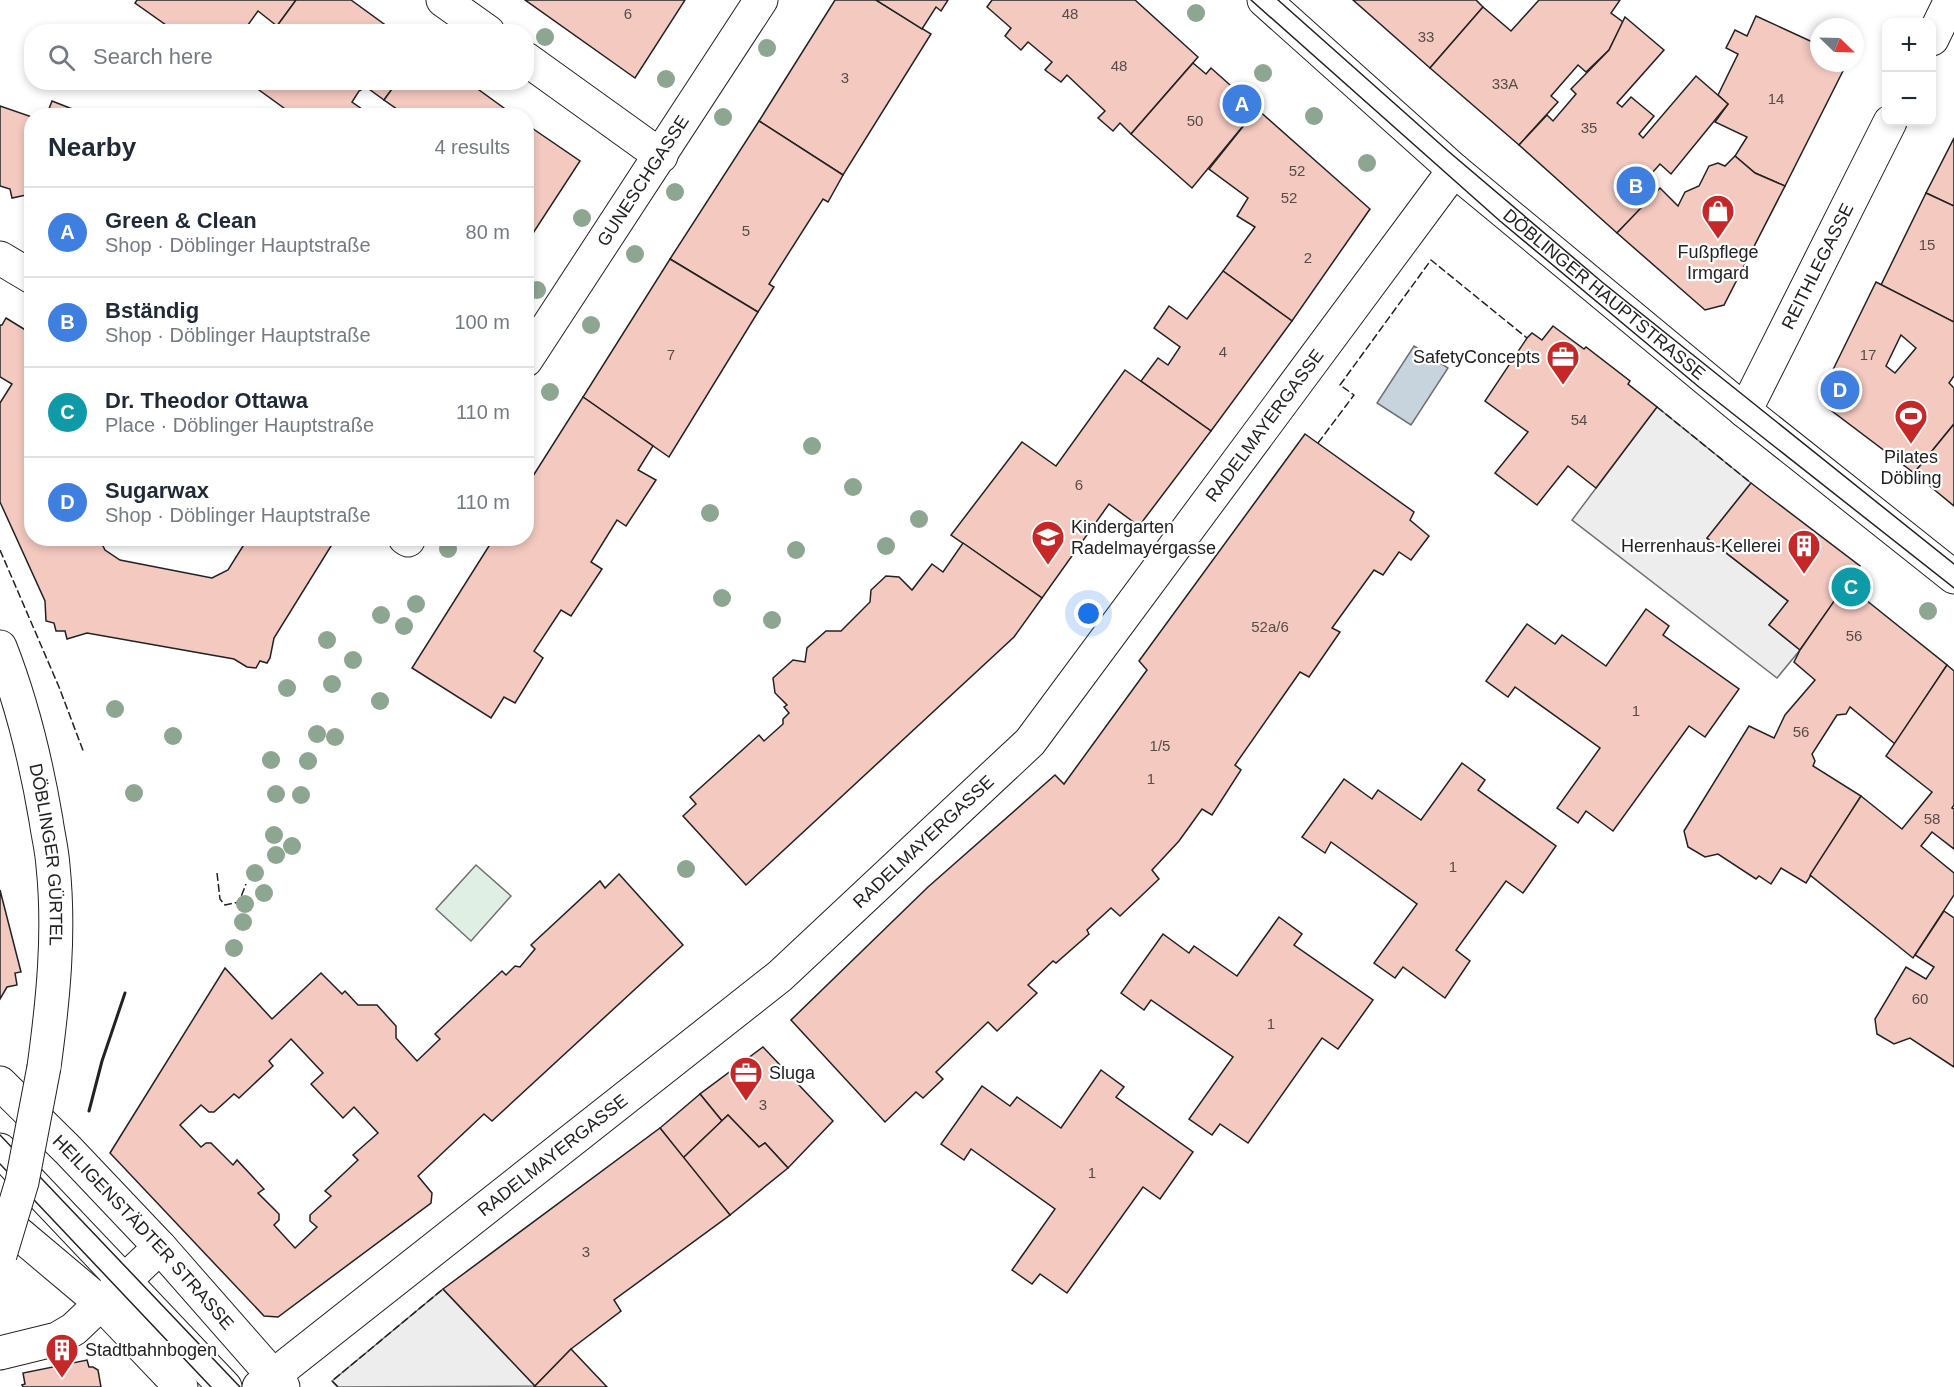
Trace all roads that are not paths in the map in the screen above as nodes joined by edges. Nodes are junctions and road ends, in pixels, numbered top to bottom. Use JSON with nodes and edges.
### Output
{"nodes":[{"id":1,"x":444,"y":0,"type":"edge"},
{"id":2,"x":761,"y":0,"type":"edge"},
{"id":3,"x":1264,"y":0,"type":"edge"},
{"id":4,"x":1951,"y":0,"type":"edge"},
{"id":5,"x":477,"y":24,"type":"edge"},
{"id":6,"x":1936,"y":31,"type":"edge"},
{"id":7,"x":534,"y":65,"type":"edge"},
{"id":8,"x":1888,"y":126,"type":"edge"},
{"id":9,"x":661,"y":156,"type":"junction"},
{"id":10,"x":1454,"y":170,"type":"junction"},
{"id":11,"x":0,"y":258,"type":"edge"},
{"id":12,"x":24,"y":272,"type":"edge"},
{"id":13,"x":534,"y":348,"type":"edge"},
{"id":14,"x":1745,"y":411,"type":"junction"},
{"id":15,"x":1954,"y":577,"type":"edge"},
{"id":16,"x":0,"y":647,"type":"edge"},
{"id":17,"x":0,"y":1083,"type":"edge"},
{"id":18,"x":0,"y":1150,"type":"edge"},
{"id":19,"x":0,"y":1218,"type":"edge"},
{"id":20,"x":160,"y":1247,"type":"junction"},
{"id":21,"x":0,"y":1255,"type":"edge"},
{"id":22,"x":124,"y":1280,"type":"junction"},
{"id":23,"x":101,"y":1303,"type":"junction"},
{"id":24,"x":0,"y":1353,"type":"edge"},
{"id":25,"x":272,"y":1383,"type":"edge"},
{"id":26,"x":181,"y":1387,"type":"edge"},
{"id":27,"x":225,"y":1387,"type":"edge"}],
"edges":[{"from":1,"to":5,"type":"street"},
{"from":2,"to":9,"type":"street","name":"GUNESCHGASSE"},
{"from":3,"to":10,"type":"street","name":"DÖBLINGER HAUPTSTRASSE"},
{"from":4,"to":6,"type":"street"},
{"from":7,"to":9,"type":"street"},
{"from":8,"to":14,"type":"street","name":"REITHLEGASSE"},
{"from":9,"to":13,"type":"street","name":"GUNESCHGASSE"},
{"from":10,"to":14,"type":"street","name":"DÖBLINGER HAUPTSTRASSE"},
{"from":10,"to":25,"type":"street","name":"RADELMAYERGASSE"},
{"from":11,"to":12,"type":"street"},
{"from":14,"to":15,"type":"street","name":"DÖBLINGER HAUPTSTRASSE"},
{"from":16,"to":21,"type":"street","name":"DÖBLINGER GÜRTEL","bridge":true},
{"from":17,"to":20,"type":"street","name":"HEILIGENSTÄDTER STRASSE"},
{"from":18,"to":22,"type":"street"},
{"from":19,"to":23,"type":"street"},
{"from":20,"to":22,"type":"street"},
{"from":20,"to":25,"type":"street","name":"HEILIGENSTÄDTER STRASSE"},
{"from":22,"to":23,"type":"street"},
{"from":22,"to":27,"type":"street"},
{"from":23,"to":24,"type":"street"},
{"from":23,"to":26,"type":"street"}]}
